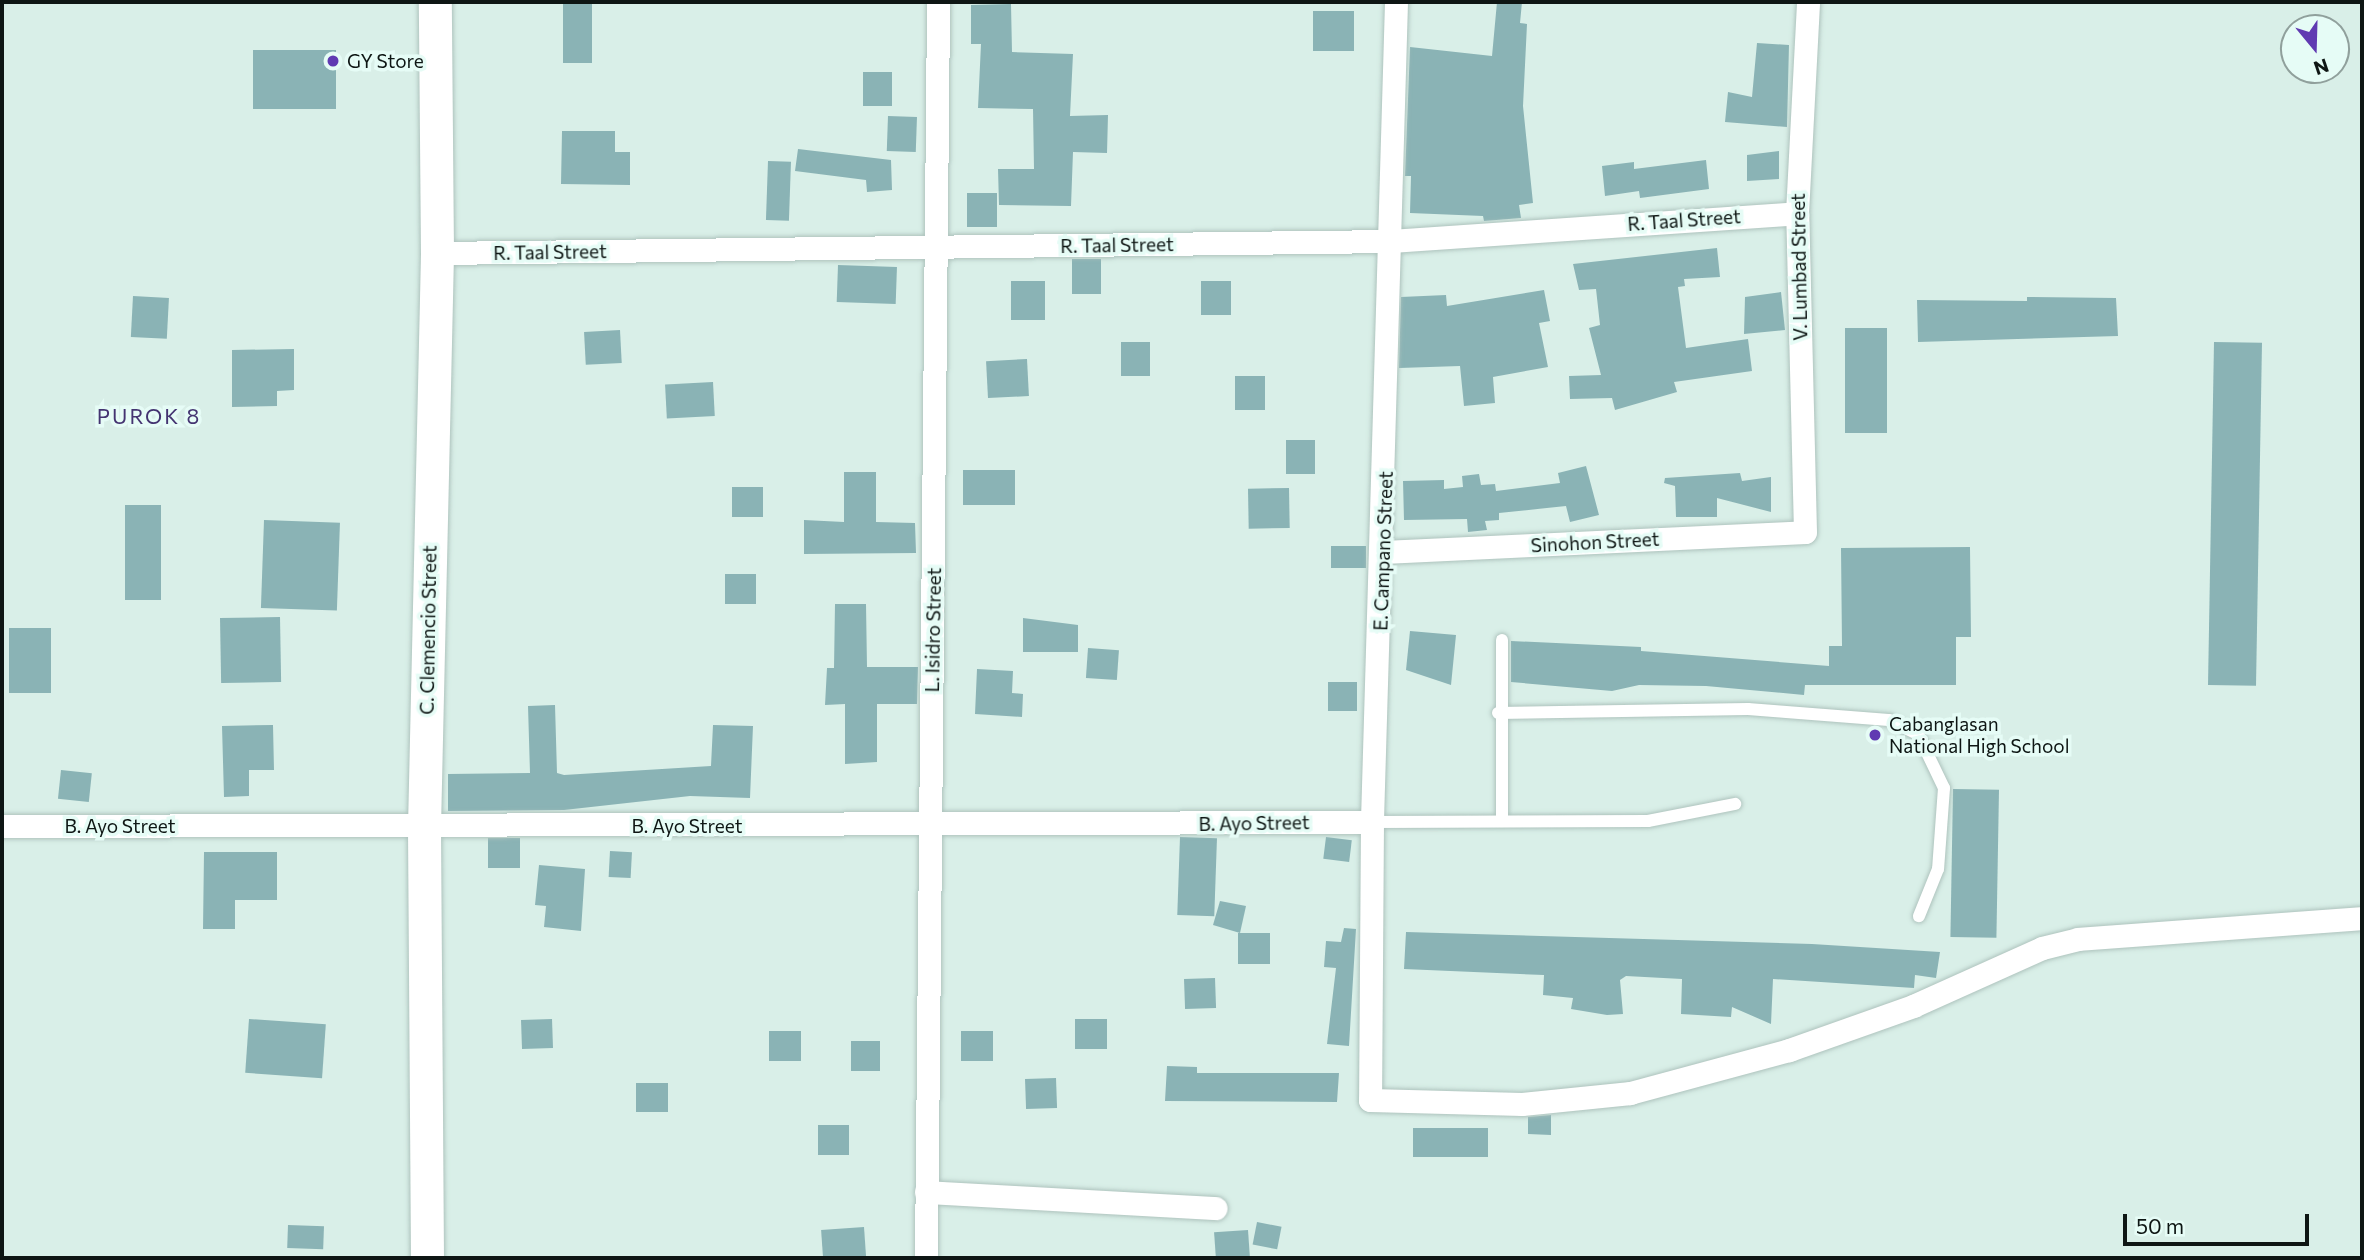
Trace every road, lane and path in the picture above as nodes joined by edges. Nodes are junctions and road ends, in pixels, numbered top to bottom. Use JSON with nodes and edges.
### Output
{"nodes":[{"id":1,"x":435,"y":2,"type":"edge"},
{"id":2,"x":938,"y":2,"type":"edge"},
{"id":3,"x":1396,"y":2,"type":"edge"},
{"id":4,"x":1808,"y":2,"type":"edge"},
{"id":5,"x":1797,"y":212,"type":"junction"},
{"id":6,"x":1391,"y":241,"type":"junction"},
{"id":7,"x":939,"y":247,"type":"junction"},
{"id":8,"x":437,"y":253,"type":"junction"},
{"id":9,"x":1805,"y":532,"type":"joint"},
{"id":10,"x":1384,"y":552,"type":"junction"},
{"id":11,"x":1502,"y":640,"type":"dead end"},
{"id":12,"x":1499,"y":713,"type":"junction"},
{"id":13,"x":1735,"y":804,"type":"dead end"},
{"id":14,"x":1502,"y":820,"type":"junction"},
{"id":15,"x":1372,"y":822,"type":"junction"},
{"id":16,"x":2,"y":826,"type":"edge"},
{"id":17,"x":930,"y":826,"type":"junction"},
{"id":18,"x":424,"y":827,"type":"junction"},
{"id":19,"x":1919,"y":916,"type":"dead end"},
{"id":20,"x":2362,"y":918,"type":"edge"},
{"id":21,"x":926,"y":1192,"type":"junction"},
{"id":22,"x":1216,"y":1208,"type":"dead end"},
{"id":23,"x":427,"y":1258,"type":"edge"},
{"id":24,"x":926,"y":1258,"type":"edge"}],
"edges":[{"from":1,"to":8,"type":"street","name":"C. Clemencio Street"},
{"from":2,"to":7,"type":"street","name":"L. Isidro Street"},
{"from":3,"to":6,"type":"street","name":"E. Campano Street"},
{"from":4,"to":5,"type":"street","name":"V. Lumbad Street"},
{"from":5,"to":6,"type":"street","name":"R. Taal Street"},
{"from":5,"to":9,"type":"street","name":"V. Lumbad Street"},
{"from":6,"to":7,"type":"street","name":"R. Taal Street"},
{"from":6,"to":10,"type":"street","name":"E. Campano Street"},
{"from":7,"to":8,"type":"street","name":"R. Taal Street"},
{"from":7,"to":17,"type":"street","name":"L. Isidro Street"},
{"from":8,"to":18,"type":"street","name":"C. Clemencio Street"},
{"from":9,"to":10,"type":"street","name":"Sinohon Street"},
{"from":10,"to":15,"type":"street","name":"E. Campano Street"},
{"from":11,"to":12,"type":"lane"},
{"from":12,"to":14,"type":"lane"},
{"from":12,"to":19,"type":"lane"},
{"from":13,"to":14,"type":"lane"},
{"from":14,"to":15,"type":"lane"},
{"from":15,"to":17,"type":"street","name":"B. Ayo Street"},
{"from":15,"to":20,"type":"street","name":"E. Campano Street"},
{"from":16,"to":18,"type":"street","name":"B. Ayo Street"},
{"from":17,"to":18,"type":"street","name":"B. Ayo Street"},
{"from":17,"to":21,"type":"street","name":"L. Isidro Street"},
{"from":18,"to":23,"type":"street","name":"C. Clemencio Street"},
{"from":21,"to":22,"type":"street"},
{"from":21,"to":24,"type":"street","name":"L. Isidro Street"}]}
